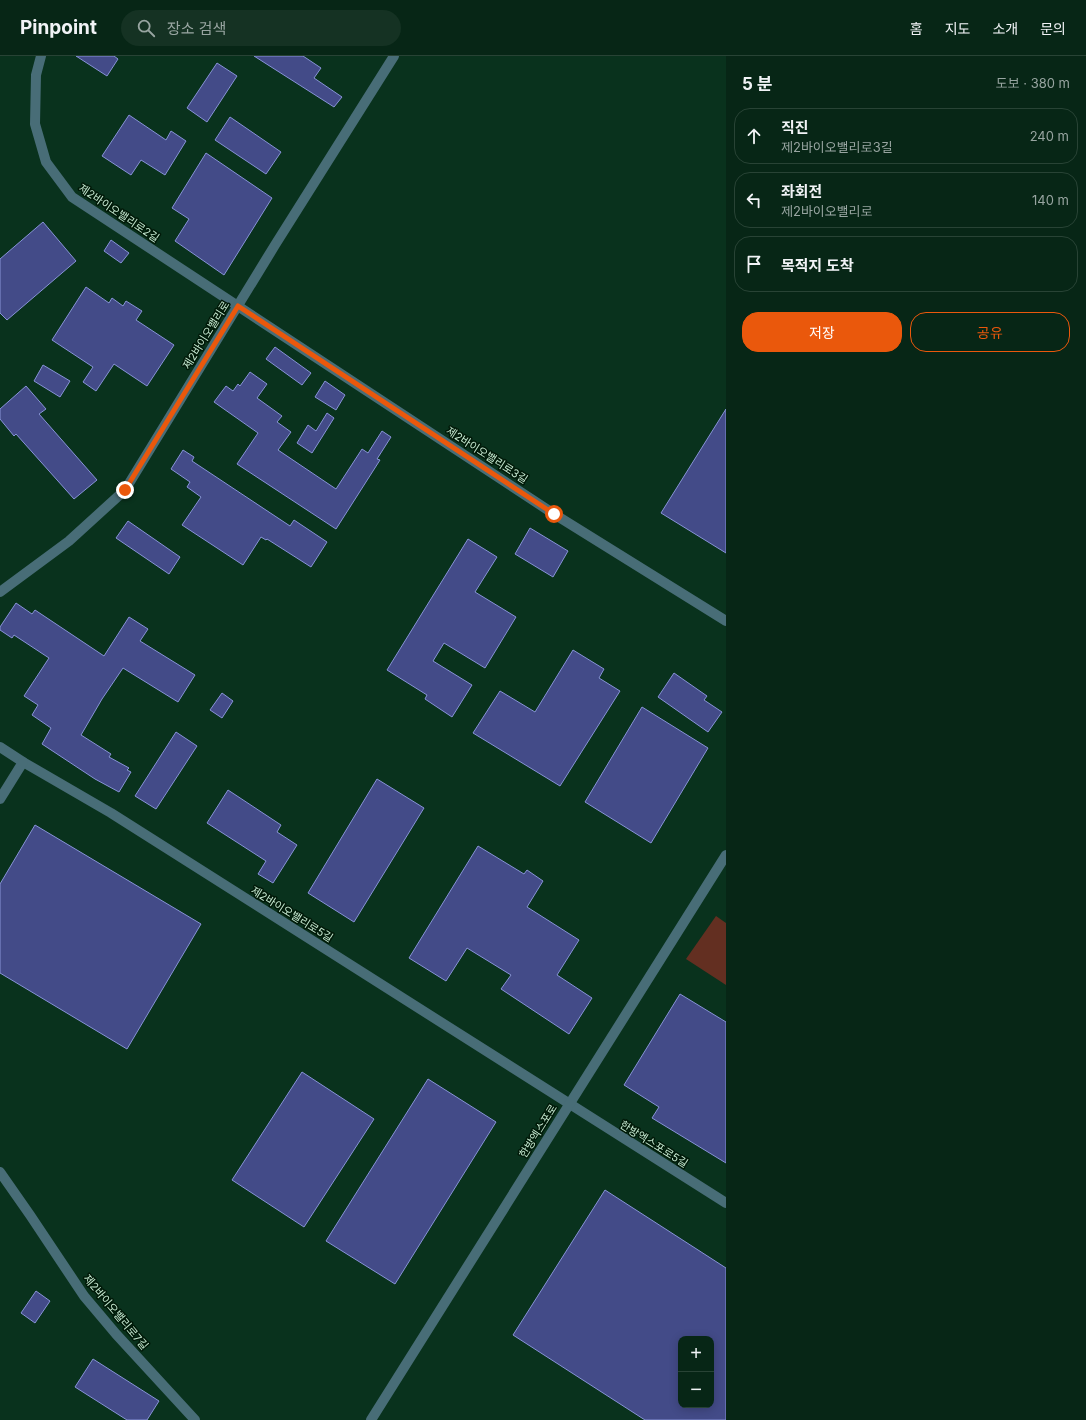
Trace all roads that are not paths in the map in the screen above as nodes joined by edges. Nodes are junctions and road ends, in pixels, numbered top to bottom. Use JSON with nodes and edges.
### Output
{"nodes":[{"id":1,"x":41,"y":56,"type":"edge"},
{"id":2,"x":394,"y":56,"type":"edge"},
{"id":3,"x":238,"y":306,"type":"junction"},
{"id":4,"x":0,"y":592,"type":"edge"},
{"id":5,"x":726,"y":621,"type":"edge"},
{"id":6,"x":0,"y":747,"type":"edge"},
{"id":7,"x":23,"y":762,"type":"junction"},
{"id":8,"x":0,"y":799,"type":"edge"},
{"id":9,"x":726,"y":855,"type":"edge"},
{"id":10,"x":570,"y":1104,"type":"junction"},
{"id":11,"x":0,"y":1172,"type":"edge"},
{"id":12,"x":726,"y":1203,"type":"edge"},
{"id":13,"x":195,"y":1420,"type":"edge"},
{"id":14,"x":371,"y":1420,"type":"edge"}],
"edges":[{"from":1,"to":3,"type":"street","name":"제2바이오밸리로2길"},
{"from":2,"to":3,"type":"street","name":"제2바이오밸리로"},
{"from":3,"to":4,"type":"street","name":"제2바이오밸리로"},
{"from":3,"to":5,"type":"street","name":"제2바이오밸리로3길"},
{"from":6,"to":7,"type":"street","name":"제2바이오밸리로5길"},
{"from":7,"to":8,"type":"street"},
{"from":7,"to":10,"type":"street","name":"제2바이오밸리로5길"},
{"from":9,"to":10,"type":"street","name":"한방엑스포로"},
{"from":10,"to":12,"type":"street","name":"한방엑스포로5길"},
{"from":10,"to":14,"type":"street","name":"한방엑스포로"},
{"from":11,"to":13,"type":"street","name":"제2바이오밸리로7길"}]}
